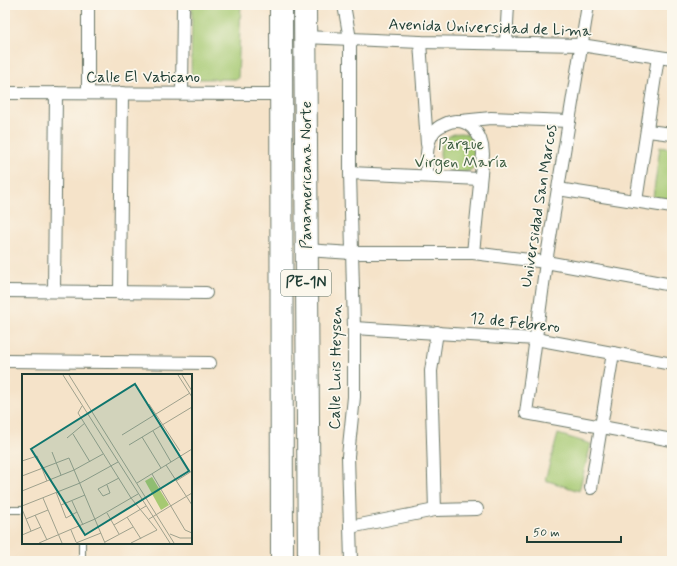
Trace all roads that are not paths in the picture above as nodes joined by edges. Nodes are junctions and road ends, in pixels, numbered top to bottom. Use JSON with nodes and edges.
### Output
{"nodes":[{"id":1,"x":88,"y":5,"type":"edge"},
{"id":2,"x":183,"y":5,"type":"edge"},
{"id":3,"x":281,"y":5,"type":"edge"},
{"id":4,"x":305,"y":5,"type":"edge"},
{"id":5,"x":344,"y":5,"type":"edge"},
{"id":6,"x":508,"y":5,"type":"edge"},
{"id":7,"x":588,"y":5,"type":"edge"},
{"id":8,"x":305,"y":37,"type":"junction"},
{"id":9,"x":350,"y":39,"type":"junction"},
{"id":10,"x":420,"y":42,"type":"junction"},
{"id":11,"x":506,"y":42,"type":"junction"},
{"id":12,"x":581,"y":45,"type":"junction"},
{"id":13,"x":658,"y":57,"type":"junction"},
{"id":14,"x":672,"y":59,"type":"edge"},
{"id":15,"x":5,"y":93,"type":"edge"},
{"id":16,"x":56,"y":93,"type":"junction"},
{"id":17,"x":88,"y":93,"type":"junction"},
{"id":18,"x":122,"y":93,"type":"junction"},
{"id":19,"x":182,"y":93,"type":"junction"},
{"id":20,"x":281,"y":94,"type":"junction"},
{"id":21,"x":569,"y":121,"type":"junction"},
{"id":22,"x":460,"y":122,"type":"junction"},
{"id":23,"x":648,"y":131,"type":"junction"},
{"id":24,"x":672,"y":134,"type":"edge"},
{"id":25,"x":427,"y":146,"type":"junction"},
{"id":26,"x":350,"y":173,"type":"junction"},
{"id":27,"x":428,"y":175,"type":"junction"},
{"id":28,"x":480,"y":178,"type":"junction"},
{"id":29,"x":558,"y":189,"type":"junction"},
{"id":30,"x":636,"y":201,"type":"junction"},
{"id":31,"x":672,"y":207,"type":"edge"},
{"id":32,"x":306,"y":250,"type":"junction"},
{"id":33,"x":352,"y":253,"type":"junction"},
{"id":34,"x":473,"y":254,"type":"junction"},
{"id":35,"x":546,"y":262,"type":"junction"},
{"id":36,"x":672,"y":285,"type":"edge"},
{"id":37,"x":5,"y":291,"type":"edge"},
{"id":38,"x":54,"y":292,"type":"junction"},
{"id":39,"x":120,"y":293,"type":"junction"},
{"id":40,"x":206,"y":293,"type":"dead end"},
{"id":41,"x":354,"y":328,"type":"junction"},
{"id":42,"x":437,"y":332,"type":"junction"},
{"id":43,"x":536,"y":339,"type":"junction"},
{"id":44,"x":613,"y":353,"type":"junction"},
{"id":45,"x":5,"y":361,"type":"edge"},
{"id":46,"x":210,"y":363,"type":"dead end"},
{"id":47,"x":672,"y":364,"type":"edge"},
{"id":48,"x":602,"y":427,"type":"junction"},
{"id":49,"x":672,"y":440,"type":"edge"},
{"id":50,"x":591,"y":488,"type":"dead end"},
{"id":51,"x":477,"y":509,"type":"dead end"},
{"id":52,"x":5,"y":510,"type":"edge"},
{"id":53,"x":22,"y":510,"type":"edge"},
{"id":54,"x":435,"y":510,"type":"junction"},
{"id":55,"x":350,"y":527,"type":"junction"},
{"id":56,"x":82,"y":544,"type":"edge"},
{"id":57,"x":82,"y":561,"type":"edge"},
{"id":58,"x":282,"y":561,"type":"edge"},
{"id":59,"x":309,"y":561,"type":"edge"},
{"id":60,"x":351,"y":561,"type":"edge"}],
"edges":[{"from":1,"to":17,"type":"street"},
{"from":2,"to":19,"type":"street"},
{"from":3,"to":20,"type":"highway","name":"Panamericana Norte","number":"PE-1N"},
{"from":4,"to":8,"type":"highway","name":"Panamericana Norte","number":"PE-1N"},
{"from":5,"to":9,"type":"street","name":"Calle Luis Heysen"},
{"from":6,"to":11,"type":"street"},
{"from":7,"to":12,"type":"street","name":"Universidad San Marcos"},
{"from":8,"to":9,"type":"street","name":"Avenida Universidad de Lima"},
{"from":8,"to":32,"type":"highway","name":"Panamericana Norte","number":"PE-1N"},
{"from":9,"to":10,"type":"street","name":"Avenida Universidad de Lima"},
{"from":9,"to":26,"type":"street","name":"Calle Luis Heysen"},
{"from":10,"to":11,"type":"street","name":"Avenida Universidad de Lima"},
{"from":10,"to":25,"type":"street"},
{"from":11,"to":12,"type":"street","name":"Avenida Universidad de Lima"},
{"from":12,"to":13,"type":"street","name":"Avenida Universidad de Lima"},
{"from":12,"to":21,"type":"street","name":"Universidad San Marcos"},
{"from":13,"to":14,"type":"street","name":"Avenida Universidad de Lima"},
{"from":13,"to":23,"type":"street"},
{"from":15,"to":16,"type":"street","name":"Calle El Vaticano"},
{"from":16,"to":17,"type":"street","name":"Calle El Vaticano"},
{"from":16,"to":38,"type":"street"},
{"from":17,"to":18,"type":"street","name":"Calle El Vaticano"},
{"from":18,"to":19,"type":"street","name":"Calle El Vaticano"},
{"from":18,"to":39,"type":"street"},
{"from":19,"to":20,"type":"street","name":"Calle El Vaticano"},
{"from":20,"to":58,"type":"highway","name":"Panamericana Norte","number":"PE-1N"},
{"from":21,"to":22,"type":"street"},
{"from":21,"to":29,"type":"street","name":"Universidad San Marcos"},
{"from":22,"to":25,"type":"street"},
{"from":22,"to":28,"type":"street"},
{"from":23,"to":24,"type":"street"},
{"from":23,"to":30,"type":"street"},
{"from":25,"to":27,"type":"street"},
{"from":26,"to":27,"type":"street"},
{"from":26,"to":33,"type":"street","name":"Calle Luis Heysen"},
{"from":27,"to":28,"type":"street"},
{"from":28,"to":34,"type":"street"},
{"from":29,"to":30,"type":"street"},
{"from":29,"to":35,"type":"street","name":"Universidad San Marcos"},
{"from":30,"to":31,"type":"street"},
{"from":32,"to":33,"type":"street"},
{"from":32,"to":59,"type":"highway","name":"Panamericana Norte","number":"PE-1N"},
{"from":33,"to":34,"type":"street"},
{"from":33,"to":41,"type":"street","name":"Calle Luis Heysen"},
{"from":34,"to":35,"type":"street"},
{"from":35,"to":36,"type":"street"},
{"from":35,"to":43,"type":"street","name":"Universidad San Marcos"},
{"from":37,"to":38,"type":"street"},
{"from":38,"to":39,"type":"street"},
{"from":39,"to":40,"type":"street"},
{"from":41,"to":42,"type":"street","name":"12 de Febrero"},
{"from":41,"to":55,"type":"street","name":"Calle Luis Heysen"},
{"from":42,"to":43,"type":"street","name":"12 de Febrero"},
{"from":42,"to":54,"type":"street"},
{"from":43,"to":44,"type":"street","name":"12 de Febrero"},
{"from":43,"to":48,"type":"street","name":"Universidad San Marcos"},
{"from":44,"to":47,"type":"street","name":"12 de Febrero"},
{"from":44,"to":48,"type":"street"},
{"from":45,"to":46,"type":"street"},
{"from":48,"to":49,"type":"street"},
{"from":48,"to":50,"type":"street"},
{"from":51,"to":54,"type":"street"},
{"from":52,"to":53,"type":"lane"},
{"from":54,"to":55,"type":"street"},
{"from":55,"to":60,"type":"street","name":"Calle Luis Heysen"},
{"from":56,"to":57,"type":"lane"}]}
